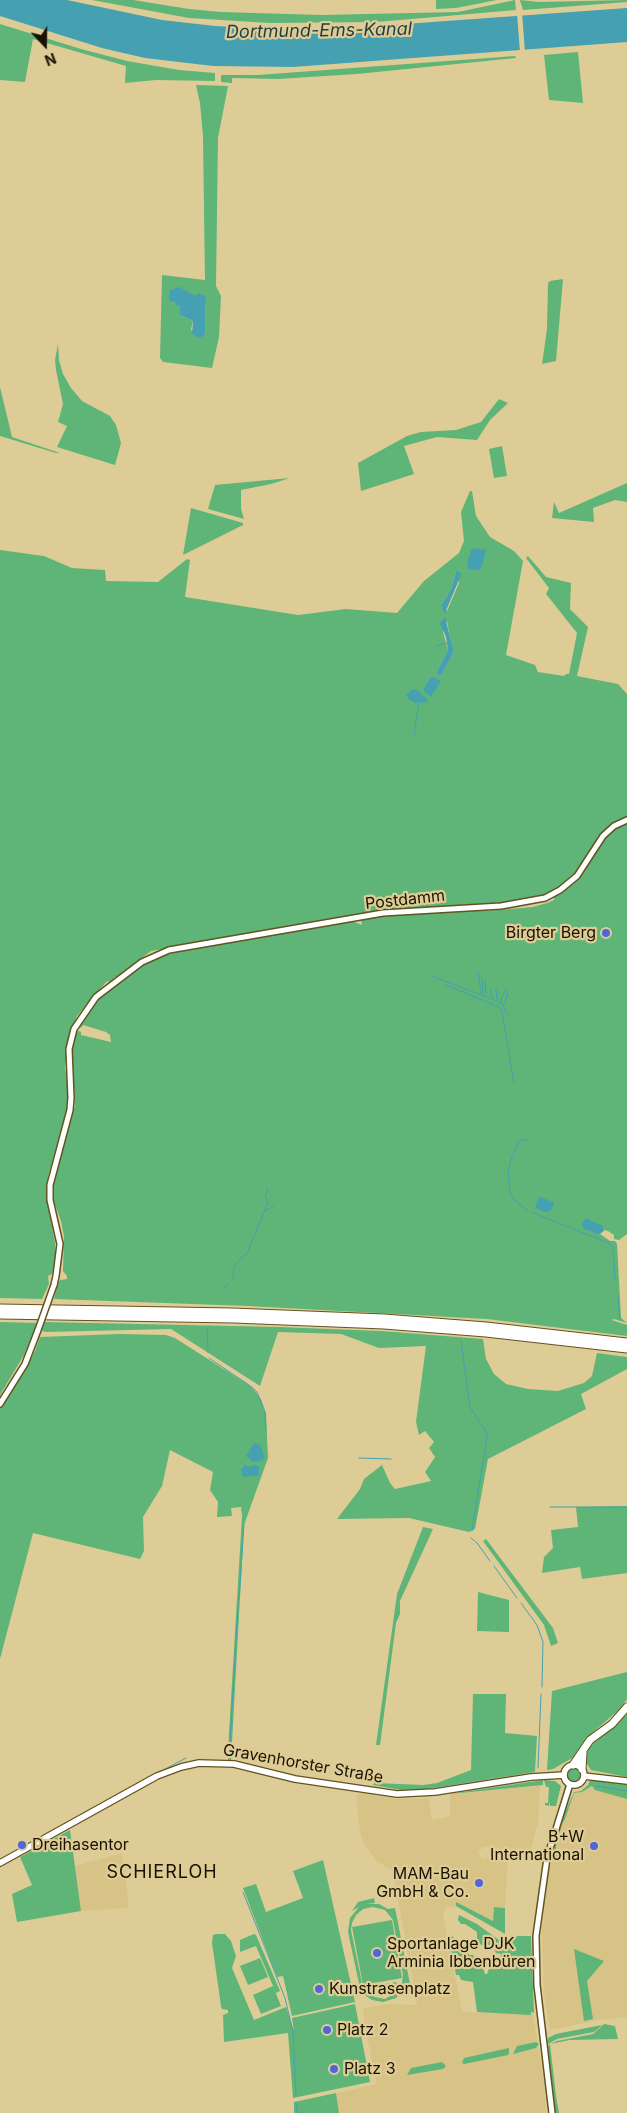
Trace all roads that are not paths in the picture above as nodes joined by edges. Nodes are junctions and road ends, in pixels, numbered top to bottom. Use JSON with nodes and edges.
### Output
{"nodes":[{"id":1,"x":627,"y":820,"type":"edge"},
{"id":2,"x":0,"y":1308,"type":"edge"},
{"id":3,"x":0,"y":1314,"type":"edge"},
{"id":4,"x":627,"y":1342,"type":"edge"},
{"id":5,"x":627,"y":1349,"type":"edge"},
{"id":6,"x":0,"y":1404,"type":"edge"},
{"id":7,"x":627,"y":1707,"type":"edge"},
{"id":8,"x":584,"y":1750,"type":"junction"},
{"id":9,"x":573,"y":1765,"type":"junction"},
{"id":10,"x":583,"y":1773,"type":"junction"},
{"id":11,"x":564,"y":1775,"type":"junction"},
{"id":12,"x":627,"y":1781,"type":"edge"},
{"id":13,"x":570,"y":1784,"type":"junction"},
{"id":14,"x":0,"y":1863,"type":"edge"},
{"id":15,"x":552,"y":2113,"type":"edge"}],
"edges":[{"from":1,"to":6,"type":"street","name":"Postdamm","bridge":true},
{"from":2,"to":4,"type":"highway"},
{"from":3,"to":5,"type":"highway"},
{"from":7,"to":8,"type":"highway"},
{"from":8,"to":9,"type":"highway"},
{"from":8,"to":10,"type":"highway"},
{"from":9,"to":10,"type":"main road"},
{"from":9,"to":11,"type":"main road"},
{"from":10,"to":12,"type":"main road"},
{"from":10,"to":13,"type":"main road"},
{"from":11,"to":13,"type":"main road"},
{"from":11,"to":14,"type":"main road","name":"Gravenhorster Straße"},
{"from":13,"to":15,"type":"street"}]}
